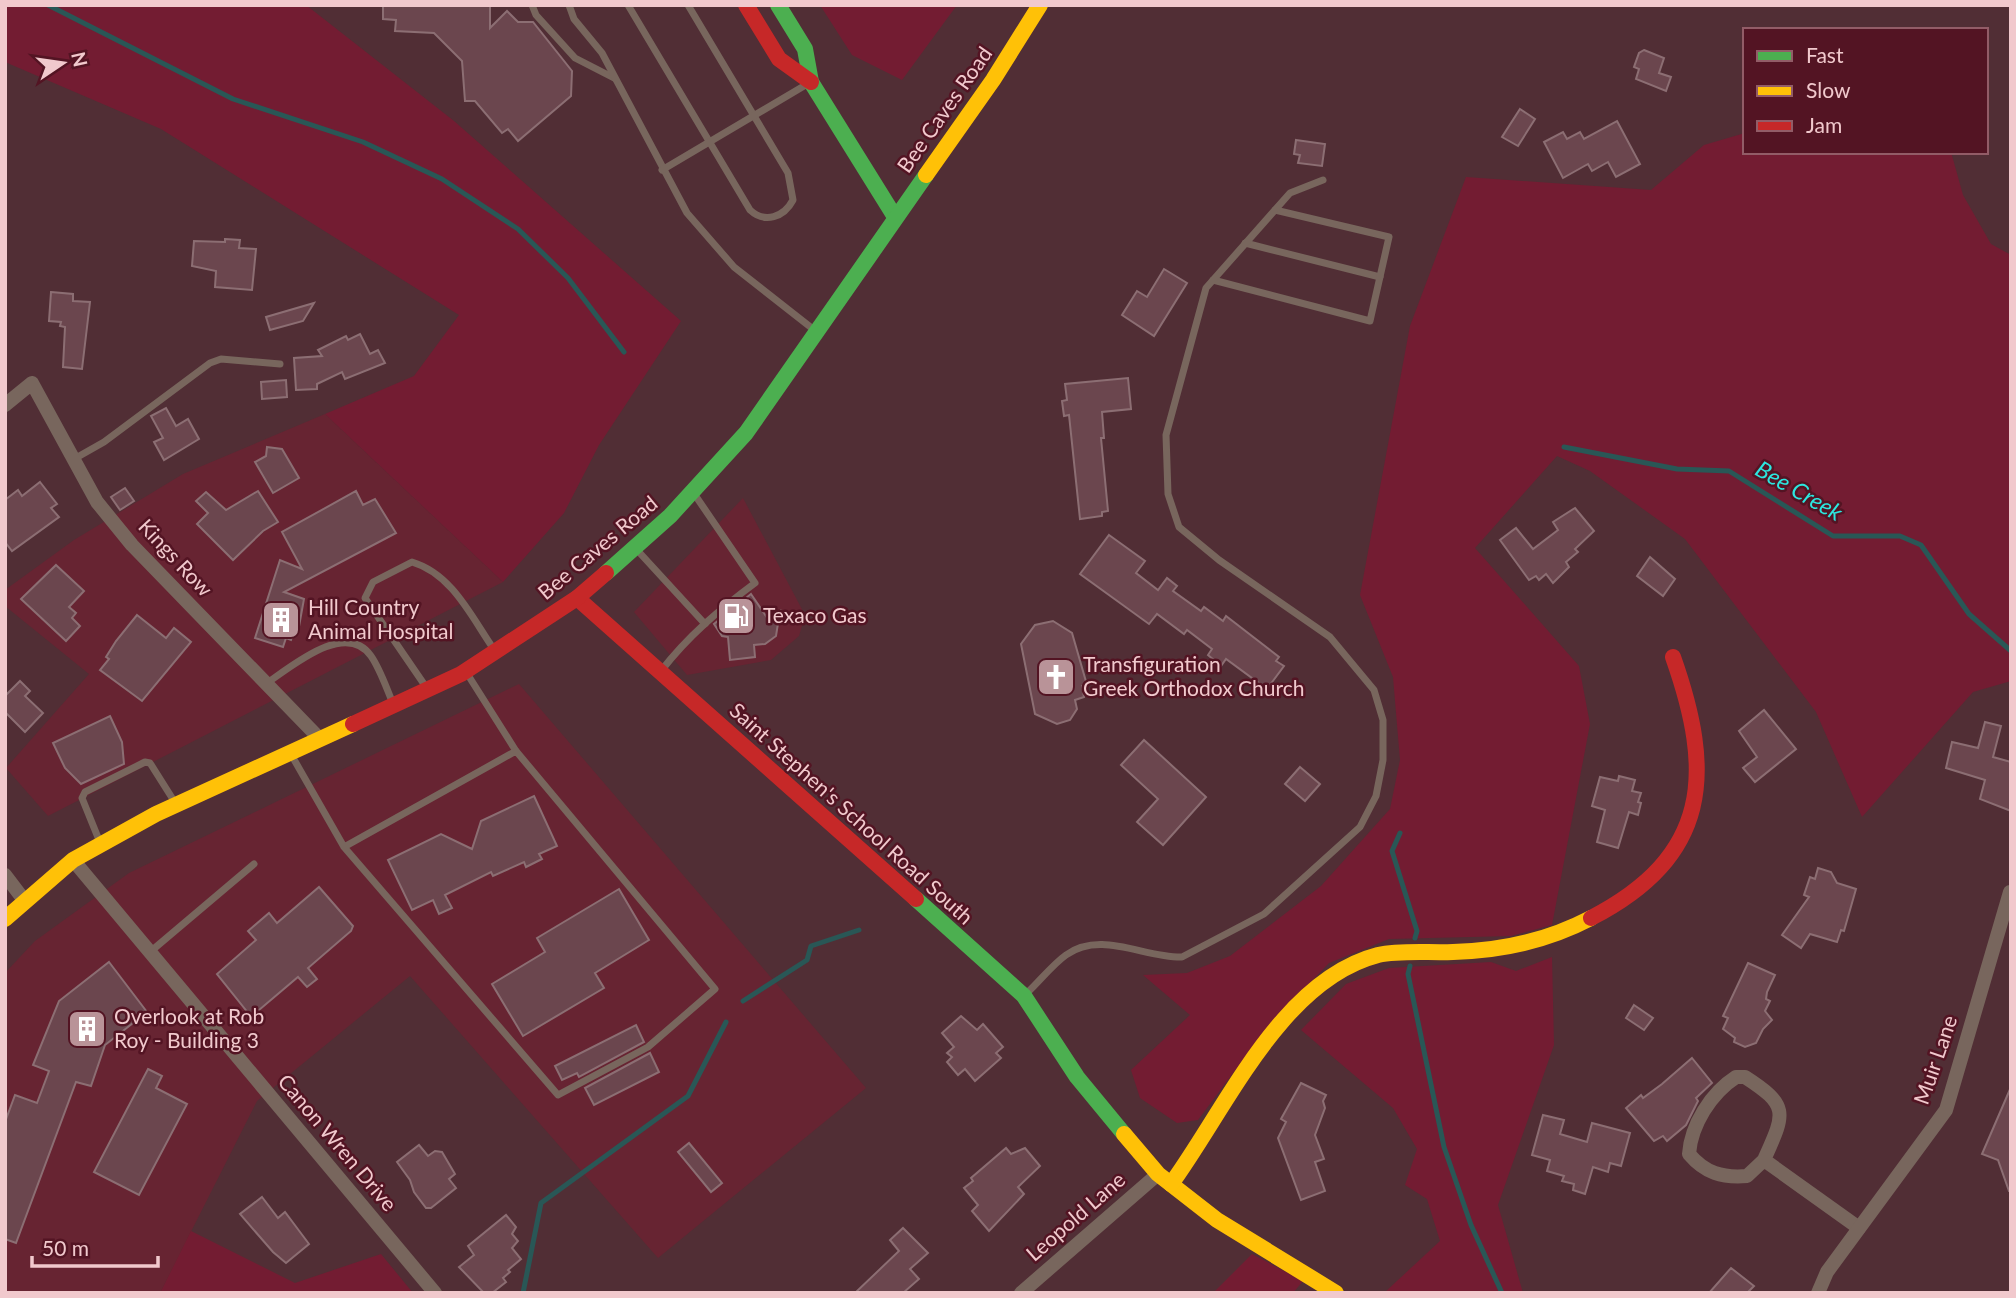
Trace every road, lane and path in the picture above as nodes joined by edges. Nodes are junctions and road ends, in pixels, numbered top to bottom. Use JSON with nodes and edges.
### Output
{"nodes":[{"id":1,"x":532,"y":5,"type":"edge"},
{"id":2,"x":569,"y":5,"type":"edge"},
{"id":3,"x":628,"y":5,"type":"edge"},
{"id":4,"x":688,"y":5,"type":"edge"},
{"id":5,"x":746,"y":5,"type":"edge"},
{"id":6,"x":778,"y":5,"type":"edge"},
{"id":7,"x":1040,"y":5,"type":"edge"},
{"id":8,"x":614,"y":78,"type":"junction"},
{"id":9,"x":811,"y":82,"type":"junction"},
{"id":10,"x":754,"y":116,"type":"junction"},
{"id":11,"x":709,"y":142,"type":"junction"},
{"id":12,"x":662,"y":170,"type":"junction"},
{"id":13,"x":1322,"y":180,"type":"dead end"},
{"id":14,"x":1275,"y":210,"type":"junction"},
{"id":15,"x":895,"y":217,"type":"junction"},
{"id":16,"x":1245,"y":243,"type":"junction"},
{"id":17,"x":1380,"y":277,"type":"junction"},
{"id":18,"x":1213,"y":280,"type":"junction"},
{"id":19,"x":816,"y":332,"type":"junction"},
{"id":20,"x":280,"y":364,"type":"dead end"},
{"id":21,"x":5,"y":405,"type":"edge"},
{"id":22,"x":74,"y":459,"type":"junction"},
{"id":23,"x":693,"y":492,"type":"junction"},
{"id":24,"x":635,"y":548,"type":"junction"},
{"id":25,"x":577,"y":598,"type":"junction"},
{"id":26,"x":705,"y":624,"type":"junction"},
{"id":27,"x":495,"y":652,"type":"junction"},
{"id":28,"x":1673,"y":657,"type":"dead end"},
{"id":29,"x":466,"y":671,"type":"junction"},
{"id":30,"x":660,"y":672,"type":"junction"},
{"id":31,"x":266,"y":683,"type":"junction"},
{"id":32,"x":428,"y":689,"type":"junction"},
{"id":33,"x":394,"y":705,"type":"junction"},
{"id":34,"x":319,"y":738,"type":"junction"},
{"id":35,"x":516,"y":751,"type":"junction"},
{"id":36,"x":290,"y":752,"type":"junction"},
{"id":37,"x":176,"y":805,"type":"junction"},
{"id":38,"x":100,"y":845,"type":"junction"},
{"id":39,"x":344,"y":847,"type":"junction"},
{"id":40,"x":73,"y":860,"type":"junction"},
{"id":41,"x":254,"y":864,"type":"dead end"},
{"id":42,"x":5,"y":875,"type":"edge"},
{"id":43,"x":2010,"y":892,"type":"edge"},
{"id":44,"x":24,"y":900,"type":"junction"},
{"id":45,"x":5,"y":919,"type":"edge"},
{"id":46,"x":150,"y":952,"type":"junction"},
{"id":47,"x":1024,"y":996,"type":"junction"},
{"id":48,"x":1764,"y":1160,"type":"junction"},
{"id":49,"x":1164,"y":1179,"type":"junction"},
{"id":50,"x":1859,"y":1228,"type":"junction"},
{"id":51,"x":435,"y":1293,"type":"edge"},
{"id":52,"x":1021,"y":1293,"type":"edge"},
{"id":53,"x":1336,"y":1293,"type":"edge"},
{"id":54,"x":1818,"y":1293,"type":"edge"}],
"edges":[{"from":1,"to":8,"type":"lane"},
{"from":2,"to":8,"type":"lane"},
{"from":3,"to":11,"type":"lane"},
{"from":4,"to":10,"type":"lane"},
{"from":5,"to":9,"type":"street"},
{"from":6,"to":9,"type":"street"},
{"from":7,"to":15,"type":"street","name":"Bee Caves Road"},
{"from":8,"to":12,"type":"lane"},
{"from":9,"to":10,"type":"lane"},
{"from":9,"to":15,"type":"street"},
{"from":10,"to":11,"type":"lane"},
{"from":10,"to":11,"type":"lane"},
{"from":11,"to":12,"type":"lane"},
{"from":12,"to":19,"type":"lane"},
{"from":13,"to":14,"type":"lane"},
{"from":14,"to":16,"type":"lane"},
{"from":14,"to":17,"type":"lane"},
{"from":15,"to":19,"type":"street","name":"Bee Caves Road"},
{"from":16,"to":17,"type":"lane"},
{"from":16,"to":18,"type":"lane"},
{"from":17,"to":18,"type":"lane"},
{"from":18,"to":47,"type":"lane"},
{"from":19,"to":23,"type":"street","name":"Bee Caves Road"},
{"from":20,"to":22,"type":"lane"},
{"from":21,"to":22,"type":"street","name":"Kings Row"},
{"from":22,"to":31,"type":"street","name":"Kings Row"},
{"from":23,"to":24,"type":"street","name":"Bee Caves Road"},
{"from":23,"to":26,"type":"lane"},
{"from":24,"to":25,"type":"street","name":"Bee Caves Road"},
{"from":24,"to":26,"type":"lane"},
{"from":25,"to":27,"type":"street","name":"Bee Caves Road"},
{"from":25,"to":30,"type":"street","name":"Saint Stephen's School Road South"},
{"from":26,"to":30,"type":"lane"},
{"from":27,"to":29,"type":"street","name":"Bee Caves Road"},
{"from":27,"to":32,"type":"lane"},
{"from":28,"to":49,"type":"street"},
{"from":29,"to":32,"type":"street","name":"Bee Caves Road"},
{"from":29,"to":35,"type":"lane"},
{"from":30,"to":47,"type":"street","name":"Saint Stephen's School Road South"},
{"from":31,"to":33,"type":"lane"},
{"from":31,"to":34,"type":"street","name":"Kings Row"},
{"from":32,"to":33,"type":"street","name":"Bee Caves Road"},
{"from":33,"to":34,"type":"street","name":"Bee Caves Road"},
{"from":34,"to":36,"type":"street","name":"Bee Caves Road"},
{"from":35,"to":39,"type":"lane"},
{"from":35,"to":39,"type":"lane"},
{"from":36,"to":37,"type":"street","name":"Bee Caves Road"},
{"from":36,"to":39,"type":"lane"},
{"from":37,"to":38,"type":"street","name":"Bee Caves Road"},
{"from":37,"to":38,"type":"lane"},
{"from":38,"to":40,"type":"street","name":"Bee Caves Road"},
{"from":40,"to":44,"type":"street","name":"Bee Caves Road"},
{"from":40,"to":46,"type":"street","name":"Canon Wren Drive"},
{"from":41,"to":46,"type":"lane"},
{"from":42,"to":44,"type":"street"},
{"from":43,"to":50,"type":"street","name":"Muir Lane"},
{"from":44,"to":45,"type":"street","name":"Bee Caves Road"},
{"from":46,"to":51,"type":"street","name":"Canon Wren Drive"},
{"from":47,"to":49,"type":"street","name":"Saint Stephen's School Road South"},
{"from":48,"to":48,"type":"street"},
{"from":48,"to":50,"type":"street"},
{"from":49,"to":52,"type":"street","name":"Leopold Lane"},
{"from":49,"to":53,"type":"street","name":"Saint Stephen's School Road South"},
{"from":50,"to":54,"type":"street","name":"Muir Lane"}]}
